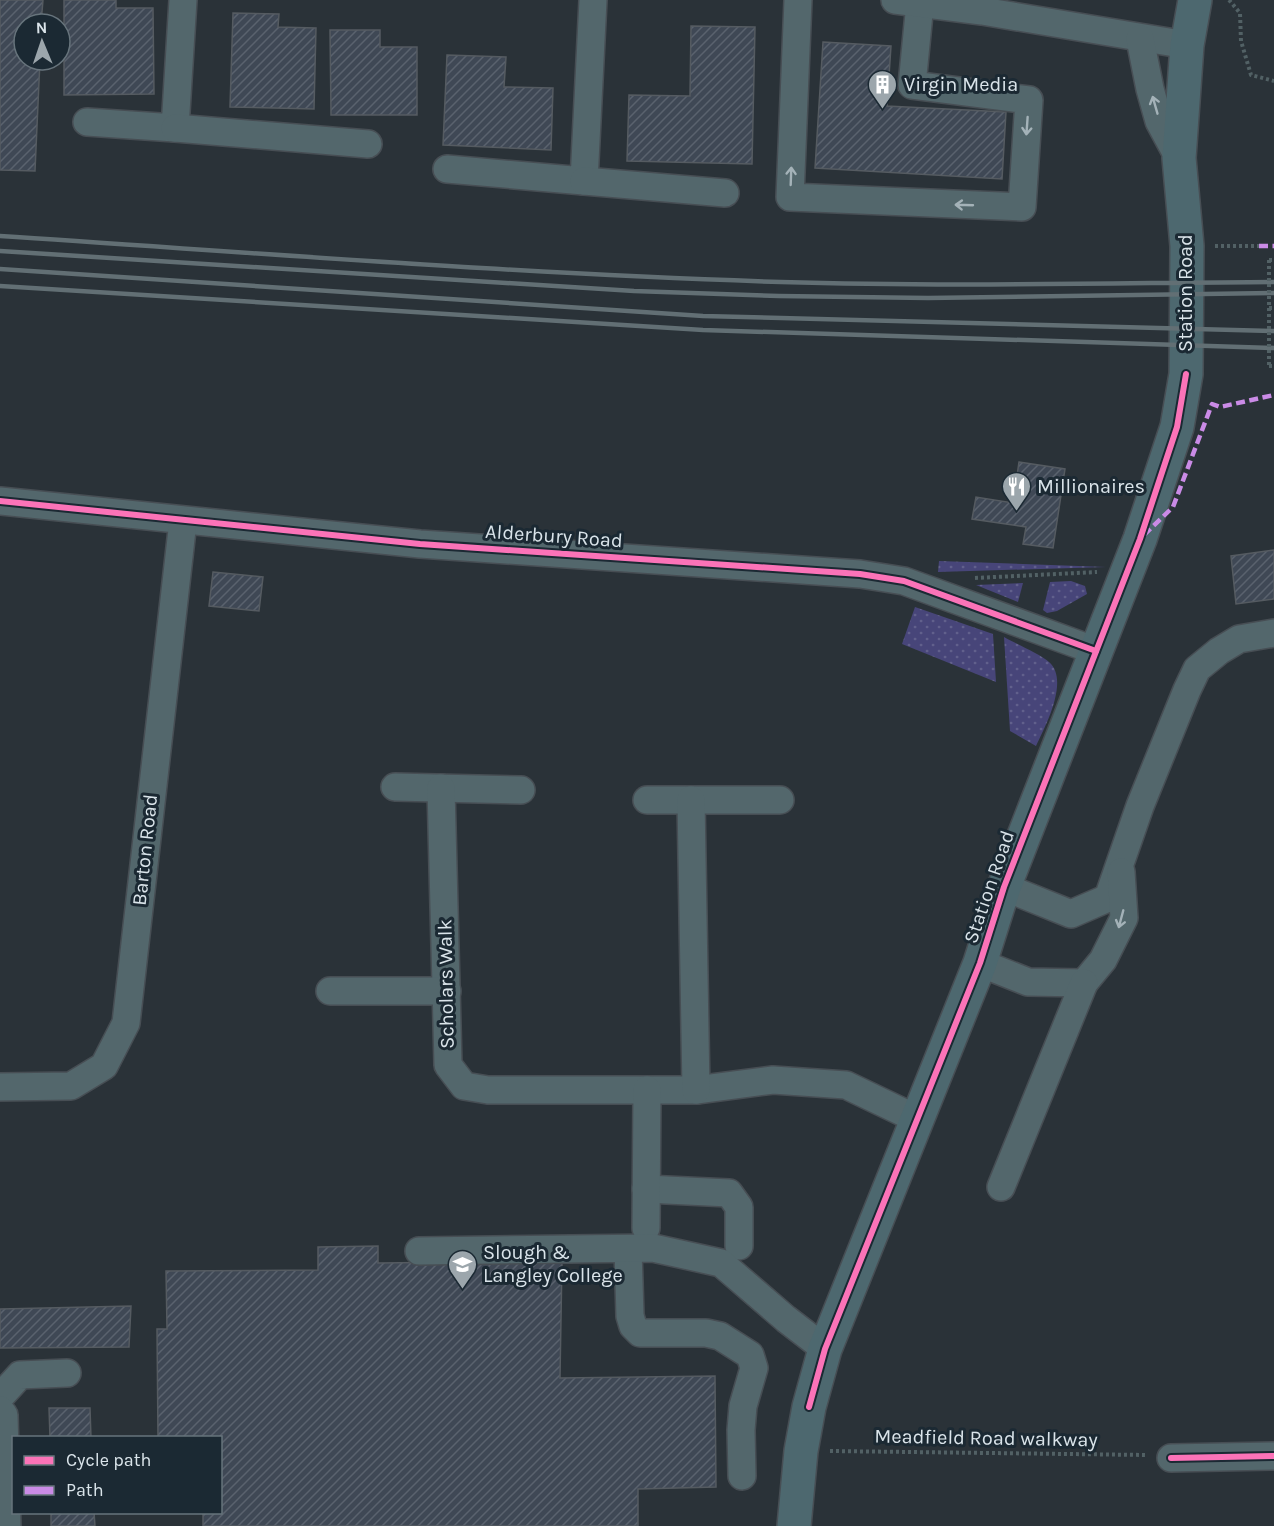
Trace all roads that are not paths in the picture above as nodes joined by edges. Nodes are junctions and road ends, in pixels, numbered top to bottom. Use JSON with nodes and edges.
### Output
{"nodes":[{"id":1,"x":183,"y":0,"type":"edge"},
{"id":2,"x":593,"y":0,"type":"edge"},
{"id":3,"x":798,"y":0,"type":"edge"},
{"id":4,"x":1196,"y":0,"type":"edge"},
{"id":5,"x":907,"y":2,"type":"edge"},
{"id":6,"x":958,"y":4,"type":"edge"},
{"id":7,"x":1140,"y":39,"type":"junction"},
{"id":8,"x":1187,"y":45,"type":"junction"},
{"id":9,"x":87,"y":122,"type":"dead end"},
{"id":10,"x":176,"y":128,"type":"junction"},
{"id":11,"x":368,"y":144,"type":"dead end"},
{"id":12,"x":1179,"y":158,"type":"junction"},
{"id":13,"x":447,"y":169,"type":"dead end"},
{"id":14,"x":584,"y":181,"type":"junction"},
{"id":15,"x":725,"y":193,"type":"dead end"},
{"id":16,"x":0,"y":501,"type":"edge"},
{"id":17,"x":183,"y":521,"type":"junction"},
{"id":18,"x":1274,"y":633,"type":"edge"},
{"id":19,"x":1096,"y":651,"type":"junction"},
{"id":20,"x":395,"y":787,"type":"dead end"},
{"id":21,"x":441,"y":788,"type":"junction"},
{"id":22,"x":521,"y":790,"type":"dead end"},
{"id":23,"x":647,"y":800,"type":"dead end"},
{"id":24,"x":691,"y":800,"type":"junction"},
{"id":25,"x":780,"y":800,"type":"dead end"},
{"id":26,"x":1120,"y":862,"type":"junction"},
{"id":27,"x":1004,"y":887,"type":"junction"},
{"id":28,"x":980,"y":963,"type":"junction"},
{"id":29,"x":1084,"y":983,"type":"junction"},
{"id":30,"x":447,"y":990,"type":"junction"},
{"id":31,"x":330,"y":991,"type":"dead end"},
{"id":32,"x":0,"y":1087,"type":"edge"},
{"id":33,"x":647,"y":1090,"type":"junction"},
{"id":34,"x":696,"y":1090,"type":"junction"},
{"id":35,"x":917,"y":1119,"type":"junction"},
{"id":36,"x":1001,"y":1187,"type":"dead end"},
{"id":37,"x":646,"y":1190,"type":"junction"},
{"id":38,"x":646,"y":1228,"type":"dead end"},
{"id":39,"x":739,"y":1246,"type":"dead end"},
{"id":40,"x":628,"y":1249,"type":"junction"},
{"id":41,"x":419,"y":1251,"type":"dead end"},
{"id":42,"x":825,"y":1348,"type":"junction"},
{"id":43,"x":67,"y":1373,"type":"dead end"},
{"id":44,"x":2,"y":1407,"type":"edge"},
{"id":45,"x":1274,"y":1456,"type":"edge"},
{"id":46,"x":1171,"y":1458,"type":"road end"},
{"id":47,"x":742,"y":1476,"type":"dead end"},
{"id":48,"x":7,"y":1526,"type":"edge"},
{"id":49,"x":794,"y":1526,"type":"edge"}],
"edges":[{"from":1,"to":10,"type":"street"},
{"from":2,"to":14,"type":"street"},
{"from":5,"to":3,"type":"street","one_way":true},
{"from":4,"to":8,"type":"main road","name":"Station Road"},
{"from":5,"to":6,"type":"street"},
{"from":6,"to":7,"type":"street"},
{"from":7,"to":8,"type":"street"},
{"from":12,"to":7,"type":"street","one_way":true},
{"from":8,"to":12,"type":"main road","name":"Station Road"},
{"from":9,"to":10,"type":"street"},
{"from":10,"to":11,"type":"street"},
{"from":12,"to":19,"type":"main road","name":"Station Road"},
{"from":13,"to":14,"type":"street"},
{"from":14,"to":15,"type":"street"},
{"from":16,"to":17,"type":"street","name":"Alderbury Road"},
{"from":17,"to":19,"type":"street","name":"Alderbury Road"},
{"from":17,"to":32,"type":"street","name":"Barton Road"},
{"from":18,"to":26,"type":"street"},
{"from":19,"to":27,"type":"main road","name":"Station Road"},
{"from":20,"to":21,"type":"street"},
{"from":21,"to":22,"type":"street"},
{"from":21,"to":30,"type":"street","name":"Scholars Walk"},
{"from":23,"to":24,"type":"street"},
{"from":24,"to":25,"type":"street"},
{"from":24,"to":34,"type":"street"},
{"from":26,"to":27,"type":"street"},
{"from":26,"to":29,"type":"street","one_way":true},
{"from":27,"to":28,"type":"main road","name":"Station Road"},
{"from":28,"to":29,"type":"street"},
{"from":28,"to":35,"type":"main road","name":"Station Road"},
{"from":29,"to":36,"type":"street"},
{"from":30,"to":31,"type":"street"},
{"from":30,"to":33,"type":"street","name":"Scholars Walk"},
{"from":33,"to":34,"type":"street","name":"Scholars Walk"},
{"from":33,"to":37,"type":"street"},
{"from":34,"to":35,"type":"street","name":"Scholars Walk"},
{"from":35,"to":42,"type":"main road","name":"Station Road"},
{"from":37,"to":38,"type":"street"},
{"from":37,"to":39,"type":"street"},
{"from":40,"to":41,"type":"street"},
{"from":40,"to":42,"type":"street"},
{"from":40,"to":47,"type":"street"},
{"from":42,"to":49,"type":"main road","name":"Station Road"},
{"from":43,"to":44,"type":"street"},
{"from":44,"to":48,"type":"street"},
{"from":45,"to":46,"type":"street"}]}
